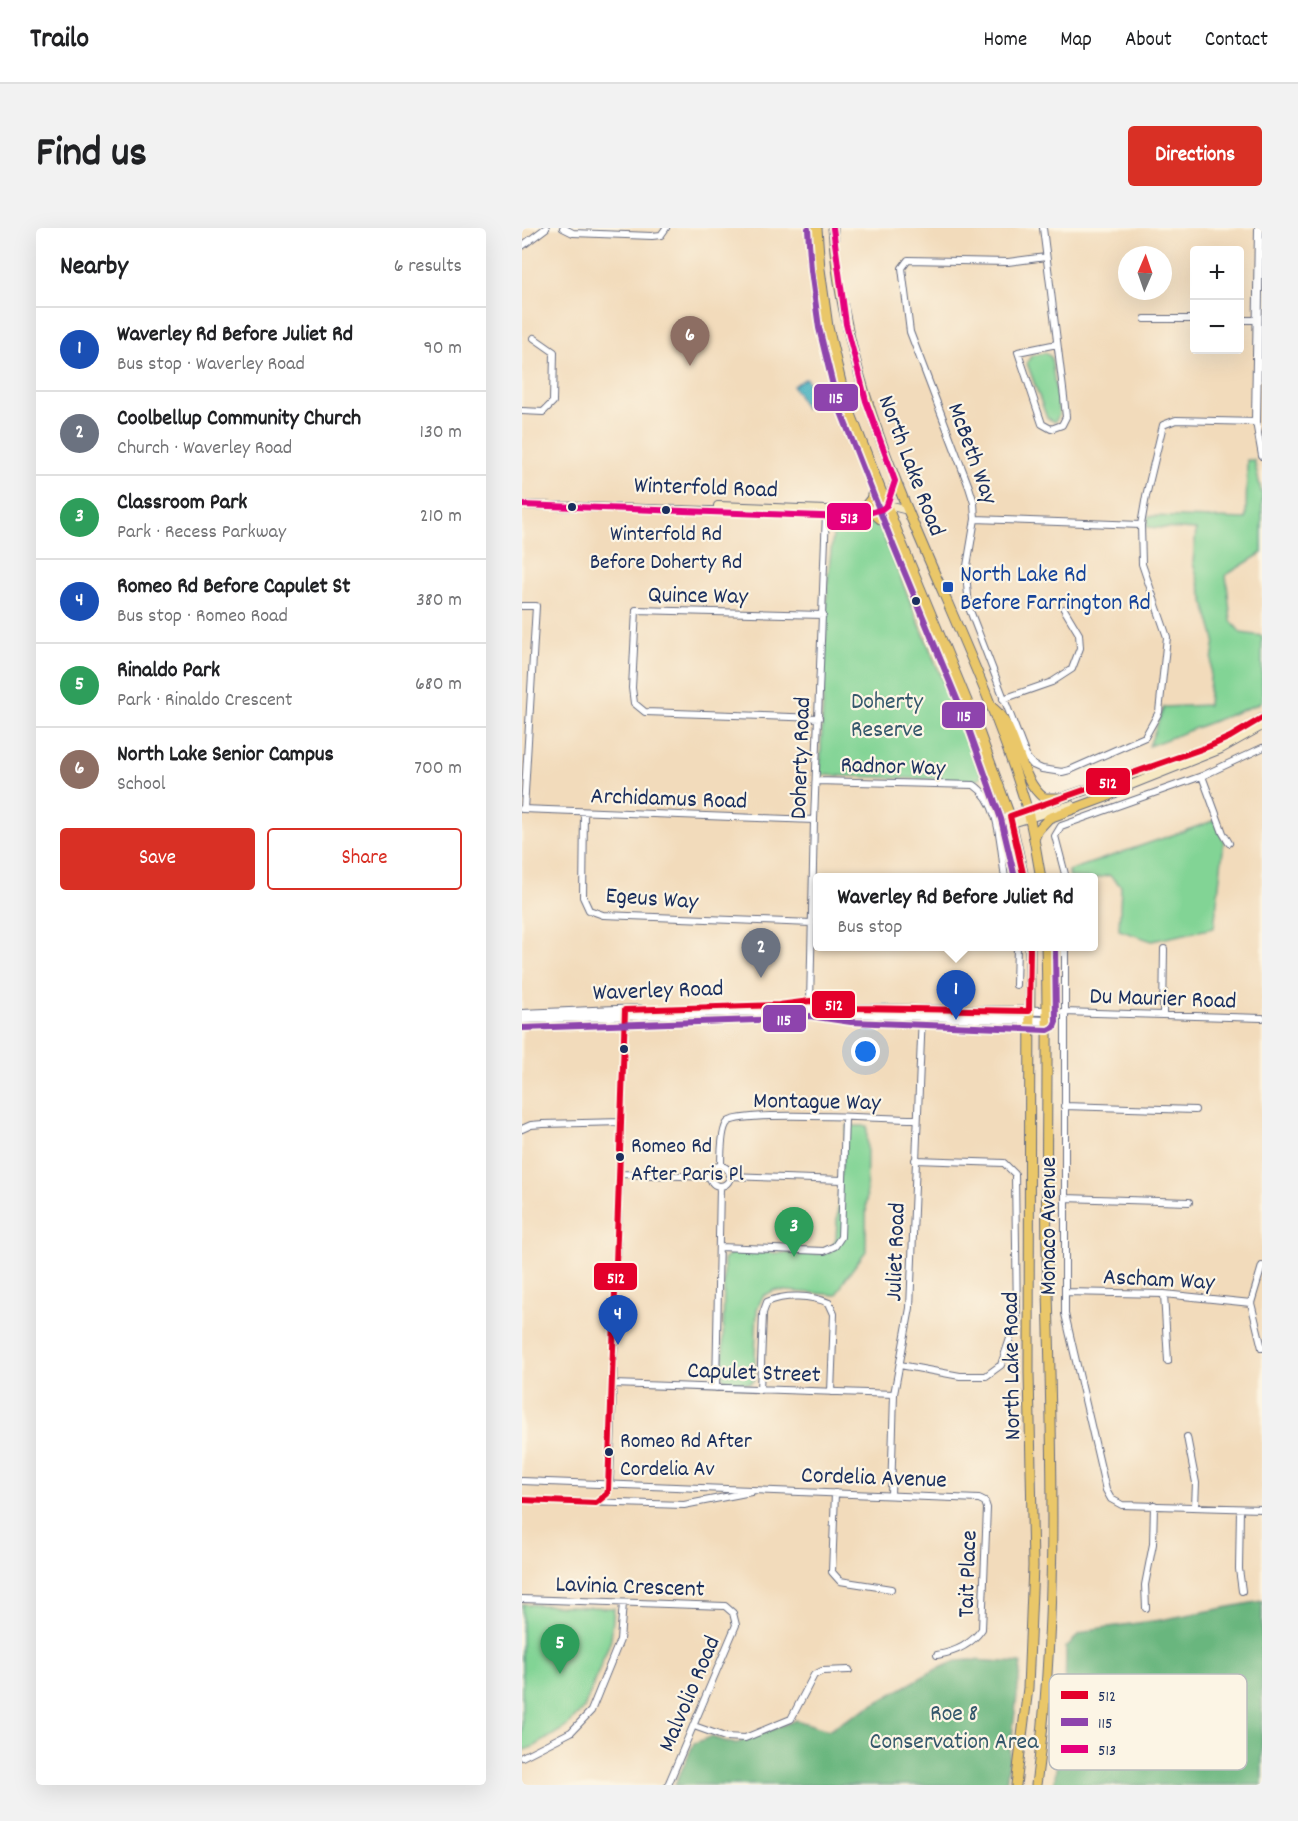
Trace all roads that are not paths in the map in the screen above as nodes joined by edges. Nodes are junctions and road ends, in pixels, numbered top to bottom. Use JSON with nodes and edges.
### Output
{"nodes":[{"id":1,"x":546,"y":228,"type":"edge"},
{"id":2,"x":563,"y":228,"type":"edge"},
{"id":3,"x":666,"y":228,"type":"edge"},
{"id":4,"x":817,"y":228,"type":"edge"},
{"id":5,"x":833,"y":228,"type":"edge"},
{"id":6,"x":1043,"y":228,"type":"edge"},
{"id":7,"x":1259,"y":228,"type":"edge"},
{"id":8,"x":619,"y":231,"type":"edge"},
{"id":9,"x":522,"y":246,"type":"edge"},
{"id":10,"x":1046,"y":257,"type":"junction"},
{"id":11,"x":1145,"y":319,"type":"dead end"},
{"id":12,"x":1190,"y":319,"type":"edge"},
{"id":13,"x":1244,"y":320,"type":"edge"},
{"id":14,"x":1257,"y":320,"type":"junction"},
{"id":15,"x":534,"y":338,"type":"dead end"},
{"id":16,"x":1057,"y":344,"type":"junction"},
{"id":17,"x":522,"y":411,"type":"edge"},
{"id":18,"x":1256,"y":422,"type":"junction"},
{"id":19,"x":1262,"y":456,"type":"edge"},
{"id":20,"x":876,"y":479,"type":"junction"},
{"id":21,"x":895,"y":481,"type":"junction"},
{"id":22,"x":522,"y":499,"type":"edge"},
{"id":23,"x":522,"y":505,"type":"edge"},
{"id":24,"x":887,"y":505,"type":"junction"},
{"id":25,"x":908,"y":510,"type":"junction"},
{"id":26,"x":868,"y":511,"type":"junction"},
{"id":27,"x":826,"y":513,"type":"junction"},
{"id":28,"x":975,"y":519,"type":"junction"},
{"id":29,"x":1141,"y":525,"type":"junction"},
{"id":30,"x":902,"y":544,"type":"junction"},
{"id":31,"x":522,"y":606,"type":"edge"},
{"id":32,"x":1064,"y":609,"type":"dead end"},
{"id":33,"x":823,"y":615,"type":"junction"},
{"id":34,"x":1003,"y":699,"type":"junction"},
{"id":35,"x":991,"y":706,"type":"junction"},
{"id":36,"x":819,"y":718,"type":"junction"},
{"id":37,"x":1262,"y":718,"type":"edge"},
{"id":38,"x":1262,"y":726,"type":"edge"},
{"id":39,"x":1262,"y":748,"type":"edge"},
{"id":40,"x":1141,"y":771,"type":"junction"},
{"id":41,"x":1202,"y":776,"type":"junction"},
{"id":42,"x":817,"y":781,"type":"junction"},
{"id":43,"x":1124,"y":788,"type":"junction"},
{"id":44,"x":523,"y":809,"type":"edge"},
{"id":45,"x":584,"y":812,"type":"junction"},
{"id":46,"x":1029,"y":815,"type":"junction"},
{"id":47,"x":814,"y":820,"type":"junction"},
{"id":48,"x":1012,"y":820,"type":"junction"},
{"id":49,"x":1034,"y":839,"type":"junction"},
{"id":50,"x":1229,"y":843,"type":"dead end"},
{"id":51,"x":1004,"y":873,"type":"edge"},
{"id":52,"x":1023,"y":873,"type":"edge"},
{"id":53,"x":1040,"y":873,"type":"edge"},
{"id":54,"x":1065,"y":873,"type":"edge"},
{"id":55,"x":812,"y":923,"type":"junction"},
{"id":56,"x":1164,"y":950,"type":"dead end"},
{"id":57,"x":1017,"y":951,"type":"edge"},
{"id":58,"x":1030,"y":951,"type":"edge"},
{"id":59,"x":1046,"y":951,"type":"edge"},
{"id":60,"x":1065,"y":951,"type":"edge"},
{"id":61,"x":1016,"y":986,"type":"dead end"},
{"id":62,"x":810,"y":1004,"type":"junction"},
{"id":63,"x":625,"y":1012,"type":"junction"},
{"id":64,"x":922,"y":1012,"type":"junction"},
{"id":65,"x":1064,"y":1012,"type":"junction"},
{"id":66,"x":522,"y":1014,"type":"edge"},
{"id":67,"x":1164,"y":1015,"type":"junction"},
{"id":68,"x":1029,"y":1016,"type":"junction"},
{"id":69,"x":1047,"y":1016,"type":"junction"},
{"id":70,"x":1262,"y":1018,"type":"edge"},
{"id":71,"x":522,"y":1019,"type":"edge"},
{"id":72,"x":1064,"y":1106,"type":"junction"},
{"id":73,"x":1195,"y":1110,"type":"dead end"},
{"id":74,"x":845,"y":1118,"type":"junction"},
{"id":75,"x":917,"y":1119,"type":"junction"},
{"id":76,"x":622,"y":1122,"type":"junction"},
{"id":77,"x":522,"y":1129,"type":"edge"},
{"id":78,"x":915,"y":1160,"type":"junction"},
{"id":79,"x":721,"y":1167,"type":"junction"},
{"id":80,"x":621,"y":1174,"type":"junction"},
{"id":81,"x":730,"y":1176,"type":"junction"},
{"id":82,"x":711,"y":1177,"type":"junction"},
{"id":83,"x":843,"y":1180,"type":"junction"},
{"id":84,"x":720,"y":1186,"type":"junction"},
{"id":85,"x":1065,"y":1198,"type":"junction"},
{"id":86,"x":1189,"y":1202,"type":"dead end"},
{"id":87,"x":719,"y":1247,"type":"junction"},
{"id":88,"x":1262,"y":1266,"type":"edge"},
{"id":89,"x":1065,"y":1292,"type":"junction"},
{"id":90,"x":1164,"y":1294,"type":"junction"},
{"id":91,"x":1251,"y":1303,"type":"junction"},
{"id":92,"x":1262,"y":1348,"type":"edge"},
{"id":93,"x":1168,"y":1361,"type":"dead end"},
{"id":94,"x":900,"y":1365,"type":"junction"},
{"id":95,"x":613,"y":1384,"type":"junction"},
{"id":96,"x":716,"y":1388,"type":"junction"},
{"id":97,"x":760,"y":1390,"type":"junction"},
{"id":98,"x":831,"y":1392,"type":"junction"},
{"id":99,"x":894,"y":1394,"type":"junction"},
{"id":100,"x":1187,"y":1437,"type":"dead end"},
{"id":101,"x":522,"y":1481,"type":"edge"},
{"id":102,"x":609,"y":1484,"type":"junction"},
{"id":103,"x":761,"y":1490,"type":"junction"},
{"id":104,"x":835,"y":1493,"type":"junction"},
{"id":105,"x":891,"y":1495,"type":"junction"},
{"id":106,"x":522,"y":1500,"type":"edge"},
{"id":107,"x":985,"y":1502,"type":"joint"},
{"id":108,"x":596,"y":1503,"type":"junction"},
{"id":109,"x":1154,"y":1505,"type":"junction"},
{"id":110,"x":1195,"y":1506,"type":"junction"},
{"id":111,"x":1240,"y":1509,"type":"junction"},
{"id":112,"x":1262,"y":1509,"type":"edge"},
{"id":113,"x":891,"y":1589,"type":"dead end"},
{"id":114,"x":1242,"y":1591,"type":"dead end"},
{"id":115,"x":522,"y":1599,"type":"edge"},
{"id":116,"x":623,"y":1603,"type":"junction"},
{"id":117,"x":1146,"y":1608,"type":"dead end"},
{"id":118,"x":733,"y":1614,"type":"joint"},
{"id":119,"x":937,"y":1655,"type":"dead end"},
{"id":120,"x":849,"y":1670,"type":"dead end"},
{"id":121,"x":694,"y":1726,"type":"junction"},
{"id":122,"x":522,"y":1757,"type":"edge"},
{"id":123,"x":668,"y":1785,"type":"edge"},
{"id":124,"x":1016,"y":1785,"type":"edge"},
{"id":125,"x":1036,"y":1785,"type":"edge"}],
"edges":[{"from":1,"to":9,"type":"street"},
{"from":2,"to":8,"type":"street"},
{"from":3,"to":8,"type":"street"},
{"from":4,"to":20,"type":"main road","name":"North Lake Road"},
{"from":5,"to":21,"type":"main road","name":"North Lake Road"},
{"from":6,"to":10,"type":"street"},
{"from":7,"to":14,"type":"street"},
{"from":10,"to":16,"type":"street"},
{"from":10,"to":28,"type":"street","name":"McBeth Way"},
{"from":11,"to":12,"type":"street"},
{"from":13,"to":14,"type":"street"},
{"from":14,"to":18,"type":"street"},
{"from":15,"to":17,"type":"street"},
{"from":16,"to":16,"type":"street"},
{"from":18,"to":19,"type":"street"},
{"from":18,"to":29,"type":"street"},
{"from":20,"to":24,"type":"main road","name":"North Lake Road"},
{"from":20,"to":26,"type":"main road"},
{"from":21,"to":24,"type":"main road"},
{"from":21,"to":25,"type":"main road","name":"North Lake Road"},
{"from":22,"to":27,"type":"main road","name":"Winterfold Road"},
{"from":23,"to":27,"type":"main road","name":"Winterfold Road"},
{"from":24,"to":25,"type":"main road","name":"Winterfold Road"},
{"from":24,"to":26,"type":"main road","name":"Winterfold Road"},
{"from":24,"to":30,"type":"main road","name":"North Lake Road"},
{"from":25,"to":35,"type":"main road","name":"North Lake Road"},
{"from":26,"to":27,"type":"main road","name":"Winterfold Road"},
{"from":26,"to":30,"type":"main road"},
{"from":27,"to":33,"type":"street","name":"Doherty Road"},
{"from":28,"to":29,"type":"street","name":"McBeth Way"},
{"from":28,"to":34,"type":"street"},
{"from":29,"to":34,"type":"street"},
{"from":30,"to":48,"type":"main road","name":"North Lake Road"},
{"from":31,"to":44,"type":"street"},
{"from":32,"to":34,"type":"street"},
{"from":33,"to":36,"type":"street","name":"Doherty Road"},
{"from":33,"to":36,"type":"street","name":"Quince Way"},
{"from":35,"to":40,"type":"main road"},
{"from":35,"to":46,"type":"main road","name":"North Lake Road"},
{"from":36,"to":42,"type":"street","name":"Doherty Road"},
{"from":37,"to":40,"type":"main road"},
{"from":38,"to":43,"type":"main road"},
{"from":39,"to":41,"type":"street"},
{"from":40,"to":46,"type":"main road"},
{"from":41,"to":50,"type":"street"},
{"from":41,"to":54,"type":"street"},
{"from":42,"to":47,"type":"street","name":"Doherty Road"},
{"from":42,"to":51,"type":"street","name":"Radnor Way"},
{"from":43,"to":46,"type":"main road"},
{"from":43,"to":49,"type":"main road"},
{"from":44,"to":45,"type":"street","name":"Archidamus Road"},
{"from":45,"to":47,"type":"street","name":"Archidamus Road"},
{"from":45,"to":55,"type":"street","name":"Egeus Way"},
{"from":46,"to":48,"type":"main road"},
{"from":46,"to":49,"type":"main road","name":"North Lake Road"},
{"from":47,"to":55,"type":"street","name":"Doherty Road"},
{"from":48,"to":52,"type":"main road","name":"North Lake Road"},
{"from":49,"to":53,"type":"main road","name":"North Lake Road"},
{"from":55,"to":62,"type":"street","name":"Doherty Road"},
{"from":56,"to":67,"type":"street"},
{"from":57,"to":61,"type":"street"},
{"from":58,"to":68,"type":"main road","name":"North Lake Road"},
{"from":59,"to":69,"type":"main road","name":"North Lake Road"},
{"from":60,"to":65,"type":"street","name":"Monaco Avenue"},
{"from":62,"to":63,"type":"street","name":"Waverley Road"},
{"from":62,"to":64,"type":"street","name":"Waverley Road"},
{"from":63,"to":66,"type":"street","name":"Waverley Road"},
{"from":63,"to":71,"type":"street","name":"Waverley Road"},
{"from":63,"to":76,"type":"street"},
{"from":64,"to":68,"type":"street","name":"Waverley Road"},
{"from":64,"to":75,"type":"street","name":"Juliet Road"},
{"from":65,"to":67,"type":"street","name":"Du Maurier Road"},
{"from":65,"to":72,"type":"street","name":"Monaco Avenue"},
{"from":67,"to":70,"type":"street","name":"Du Maurier Road"},
{"from":68,"to":69,"type":"street","name":"Waverley Road"},
{"from":68,"to":124,"type":"main road","name":"North Lake Road"},
{"from":69,"to":125,"type":"main road","name":"North Lake Road"},
{"from":72,"to":73,"type":"street"},
{"from":72,"to":85,"type":"street","name":"Monaco Avenue"},
{"from":74,"to":75,"type":"street","name":"Montague Way"},
{"from":74,"to":79,"type":"street","name":"Montague Way"},
{"from":74,"to":83,"type":"street"},
{"from":75,"to":78,"type":"street","name":"Juliet Road"},
{"from":76,"to":77,"type":"street"},
{"from":76,"to":80,"type":"street"},
{"from":78,"to":94,"type":"street","name":"Juliet Road"},
{"from":78,"to":94,"type":"street"},
{"from":79,"to":81,"type":"street"},
{"from":79,"to":82,"type":"street"},
{"from":80,"to":82,"type":"street"},
{"from":80,"to":95,"type":"street"},
{"from":81,"to":83,"type":"street"},
{"from":81,"to":84,"type":"street"},
{"from":82,"to":84,"type":"street"},
{"from":83,"to":87,"type":"street"},
{"from":84,"to":87,"type":"street"},
{"from":85,"to":86,"type":"street"},
{"from":85,"to":89,"type":"street","name":"Monaco Avenue"},
{"from":87,"to":96,"type":"street"},
{"from":88,"to":91,"type":"street"},
{"from":89,"to":90,"type":"street","name":"Ascham Way"},
{"from":89,"to":109,"type":"street","name":"Monaco Avenue"},
{"from":90,"to":91,"type":"street","name":"Ascham Way"},
{"from":90,"to":93,"type":"street"},
{"from":91,"to":92,"type":"street"},
{"from":94,"to":99,"type":"street","name":"Juliet Road"},
{"from":95,"to":96,"type":"street","name":"Capulet Street"},
{"from":95,"to":102,"type":"street"},
{"from":96,"to":97,"type":"street","name":"Capulet Street"},
{"from":97,"to":98,"type":"street","name":"Capulet Street"},
{"from":97,"to":98,"type":"street"},
{"from":98,"to":99,"type":"street","name":"Capulet Street"},
{"from":99,"to":105,"type":"street","name":"Juliet Road"},
{"from":100,"to":110,"type":"street"},
{"from":101,"to":102,"type":"street","name":"Cordelia Avenue"},
{"from":102,"to":103,"type":"street","name":"Cordelia Avenue"},
{"from":102,"to":108,"type":"street"},
{"from":103,"to":104,"type":"street","name":"Cordelia Avenue"},
{"from":103,"to":108,"type":"street","name":"Cordelia Avenue"},
{"from":104,"to":105,"type":"street","name":"Cordelia Avenue"},
{"from":104,"to":113,"type":"street"},
{"from":105,"to":107,"type":"street","name":"Cordelia Avenue"},
{"from":106,"to":108,"type":"street","name":"Cordelia Avenue"},
{"from":107,"to":119,"type":"street","name":"Tait Place"},
{"from":109,"to":110,"type":"street"},
{"from":109,"to":117,"type":"street"},
{"from":110,"to":111,"type":"street"},
{"from":111,"to":112,"type":"street"},
{"from":111,"to":114,"type":"street"},
{"from":115,"to":116,"type":"street","name":"Lavinia Crescent"},
{"from":116,"to":118,"type":"street","name":"Lavinia Crescent"},
{"from":116,"to":122,"type":"street"},
{"from":118,"to":121,"type":"street","name":"Malvolio Road"},
{"from":120,"to":121,"type":"street"},
{"from":121,"to":123,"type":"street","name":"Malvolio Road"}]}
